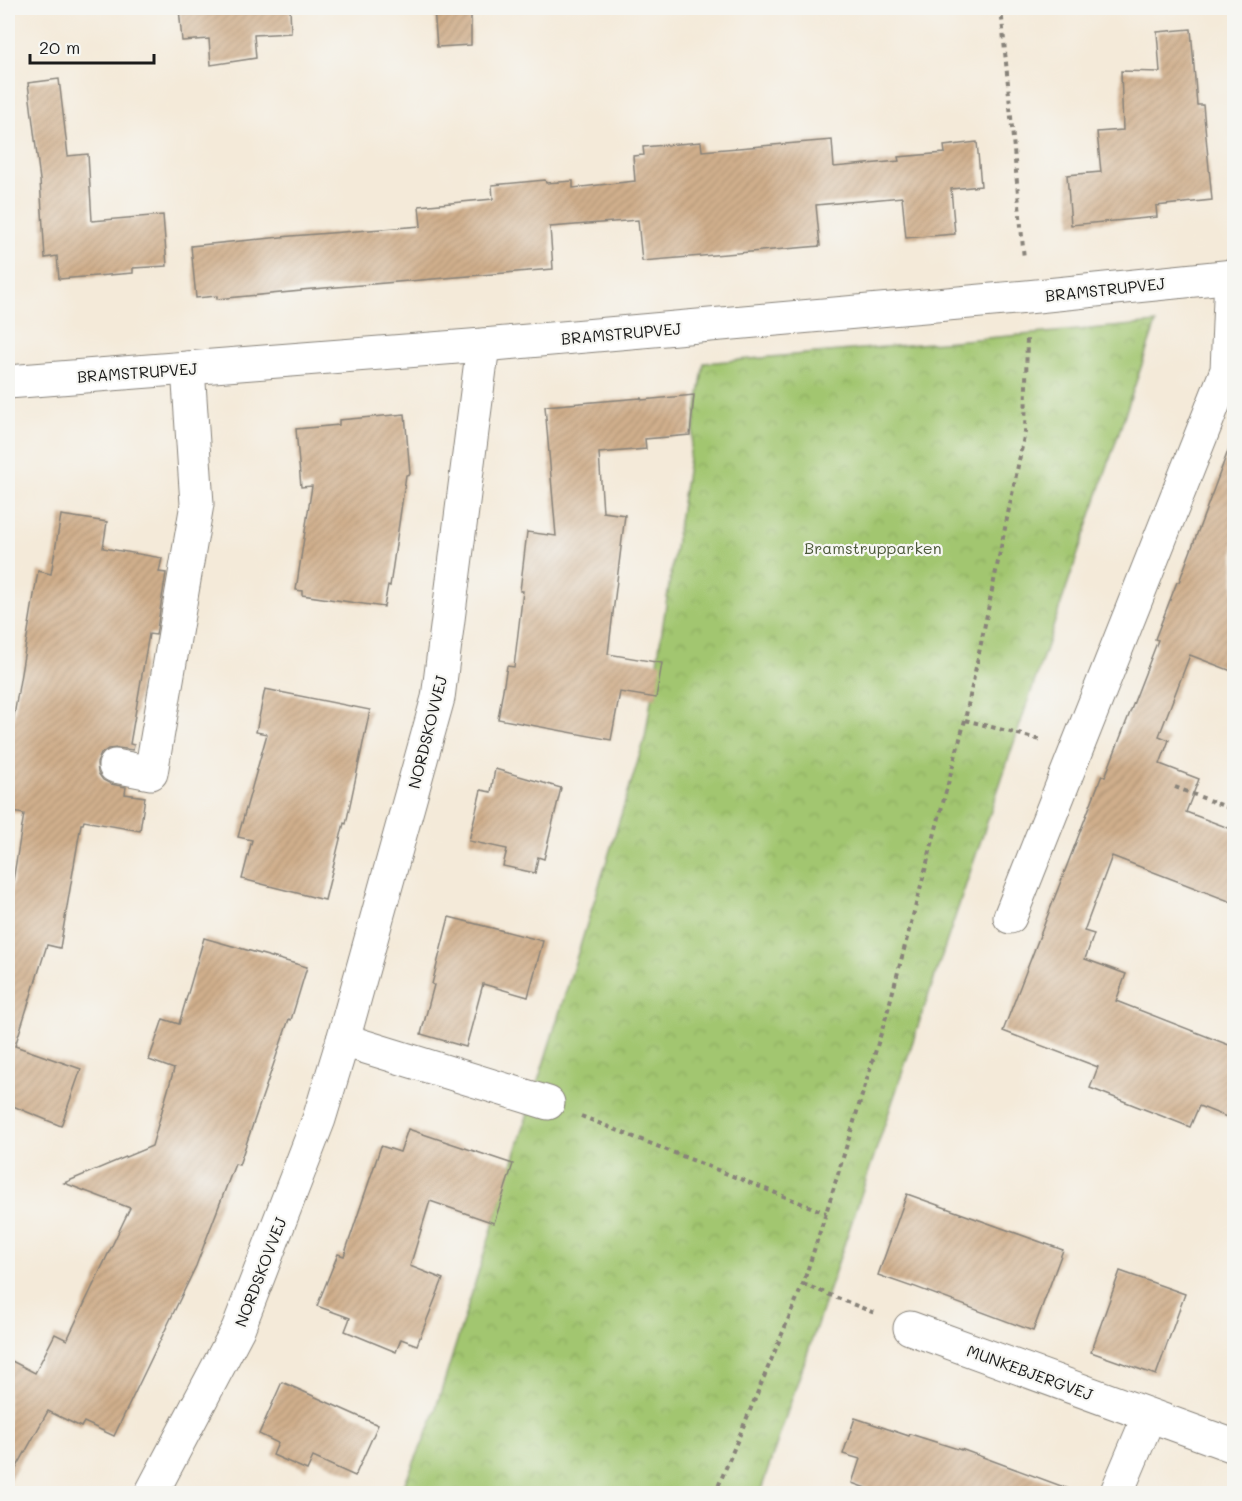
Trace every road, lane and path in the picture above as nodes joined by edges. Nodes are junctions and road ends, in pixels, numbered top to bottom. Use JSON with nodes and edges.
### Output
{"nodes":[{"id":1,"x":1001,"y":8,"type":"edge"},
{"id":2,"x":1233,"y":276,"type":"edge"},
{"id":3,"x":1027,"y":297,"type":"junction"},
{"id":4,"x":483,"y":345,"type":"junction"},
{"id":5,"x":188,"y":368,"type":"junction"},
{"id":6,"x":8,"y":382,"type":"edge"},
{"id":7,"x":965,"y":720,"type":"junction"},
{"id":8,"x":1076,"y":750,"type":"junction"},
{"id":9,"x":115,"y":766,"type":"dead end"},
{"id":10,"x":1175,"y":787,"type":"dead end"},
{"id":11,"x":1234,"y":810,"type":"edge"},
{"id":12,"x":1010,"y":917,"type":"dead end"},
{"id":13,"x":343,"y":1040,"type":"junction"},
{"id":14,"x":548,"y":1103,"type":"joint"},
{"id":15,"x":826,"y":1213,"type":"junction"},
{"id":16,"x":803,"y":1284,"type":"junction"},
{"id":17,"x":910,"y":1328,"type":"joint"},
{"id":18,"x":1149,"y":1416,"type":"junction"},
{"id":19,"x":1234,"y":1446,"type":"edge"},
{"id":20,"x":151,"y":1494,"type":"edge"},
{"id":21,"x":715,"y":1494,"type":"edge"},
{"id":22,"x":1116,"y":1494,"type":"edge"}],
"edges":[{"from":1,"to":3,"type":"path"},
{"from":2,"to":3,"type":"street","name":"BRAMSTRUPVEJ"},
{"from":2,"to":8,"type":"street"},
{"from":3,"to":4,"type":"street","name":"BRAMSTRUPVEJ"},
{"from":3,"to":7,"type":"path"},
{"from":4,"to":5,"type":"street","name":"BRAMSTRUPVEJ"},
{"from":4,"to":13,"type":"street","name":"NORDSKOVVEJ"},
{"from":5,"to":6,"type":"street","name":"BRAMSTRUPVEJ"},
{"from":5,"to":9,"type":"street"},
{"from":7,"to":8,"type":"path"},
{"from":7,"to":15,"type":"path"},
{"from":8,"to":12,"type":"street"},
{"from":10,"to":11,"type":"path"},
{"from":13,"to":14,"type":"street"},
{"from":13,"to":20,"type":"street","name":"NORDSKOVVEJ"},
{"from":14,"to":15,"type":"path"},
{"from":15,"to":16,"type":"path"},
{"from":16,"to":17,"type":"path"},
{"from":16,"to":21,"type":"path"},
{"from":17,"to":18,"type":"street","name":"MUNKEBJERGVEJ"},
{"from":18,"to":19,"type":"street","name":"MUNKEBJERGVEJ"},
{"from":18,"to":22,"type":"street"}]}
